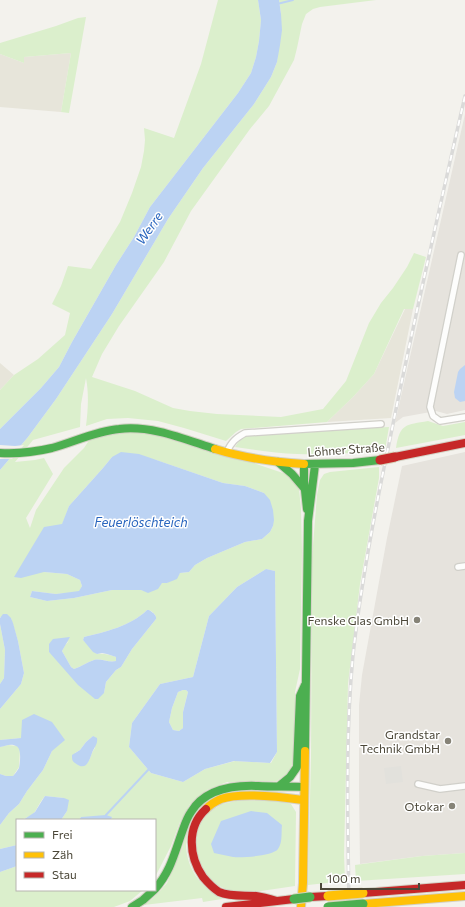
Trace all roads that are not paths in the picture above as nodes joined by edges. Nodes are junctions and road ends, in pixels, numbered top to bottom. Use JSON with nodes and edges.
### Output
{"nodes":[{"id":1,"x":461,"y":255,"type":"dead end"},
{"id":2,"x":465,"y":417,"type":"edge"},
{"id":3,"x":381,"y":424,"type":"dead end"},
{"id":4,"x":465,"y":443,"type":"edge"},
{"id":5,"x":228,"y":452,"type":"junction"},
{"id":6,"x":0,"y":453,"type":"edge"},
{"id":7,"x":277,"y":462,"type":"junction"},
{"id":8,"x":304,"y":464,"type":"junction"},
{"id":9,"x":315,"y":465,"type":"junction"},
{"id":10,"x":304,"y":488,"type":"junction"},
{"id":11,"x":308,"y":521,"type":"junction"},
{"id":12,"x":465,"y":566,"type":"edge"},
{"id":13,"x":458,"y":567,"type":"dead end"},
{"id":14,"x":305,"y":685,"type":"junction"},
{"id":15,"x":418,"y":784,"type":"dead end"},
{"id":16,"x":279,"y":786,"type":"junction"},
{"id":17,"x":465,"y":786,"type":"edge"},
{"id":18,"x":304,"y":787,"type":"junction"},
{"id":19,"x":304,"y":800,"type":"junction"},
{"id":20,"x":465,"y":885,"type":"edge"},
{"id":21,"x":156,"y":889,"type":"edge"},
{"id":22,"x":154,"y":891,"type":"edge"},
{"id":23,"x":465,"y":896,"type":"edge"},
{"id":24,"x":277,"y":901,"type":"junction"},
{"id":25,"x":132,"y":907,"type":"edge"},
{"id":26,"x":226,"y":907,"type":"edge"},
{"id":27,"x":301,"y":907,"type":"edge"},
{"id":28,"x":328,"y":907,"type":"edge"}],
"edges":[{"from":1,"to":2,"type":"street"},
{"from":3,"to":5,"type":"street","name":"Löhner Straße"},
{"from":4,"to":9,"type":"main road","name":"Löhner Straße","bridge":true},
{"from":5,"to":6,"type":"main road","name":"Löhner Straße"},
{"from":5,"to":7,"type":"main road","name":"Löhner Straße"},
{"from":7,"to":8,"type":"main road","name":"Löhner Straße"},
{"from":7,"to":10,"type":"main road"},
{"from":8,"to":9,"type":"main road","name":"Löhner Straße"},
{"from":8,"to":10,"type":"main road"},
{"from":9,"to":11,"type":"main road"},
{"from":10,"to":11,"type":"main road"},
{"from":11,"to":14,"type":"main road"},
{"from":12,"to":13,"type":"street"},
{"from":14,"to":16,"type":"main road"},
{"from":14,"to":18,"type":"main road"},
{"from":15,"to":17,"type":"street"},
{"from":16,"to":18,"type":"main road"},
{"from":16,"to":21,"type":"main road"},
{"from":18,"to":19,"type":"main road"},
{"from":19,"to":24,"type":"main road"},
{"from":19,"to":27,"type":"main road"},
{"from":20,"to":24,"type":"main road","bridge":true},
{"from":22,"to":25,"type":"main road"},
{"from":23,"to":28,"type":"main road","bridge":true},
{"from":24,"to":26,"type":"main road"}]}
